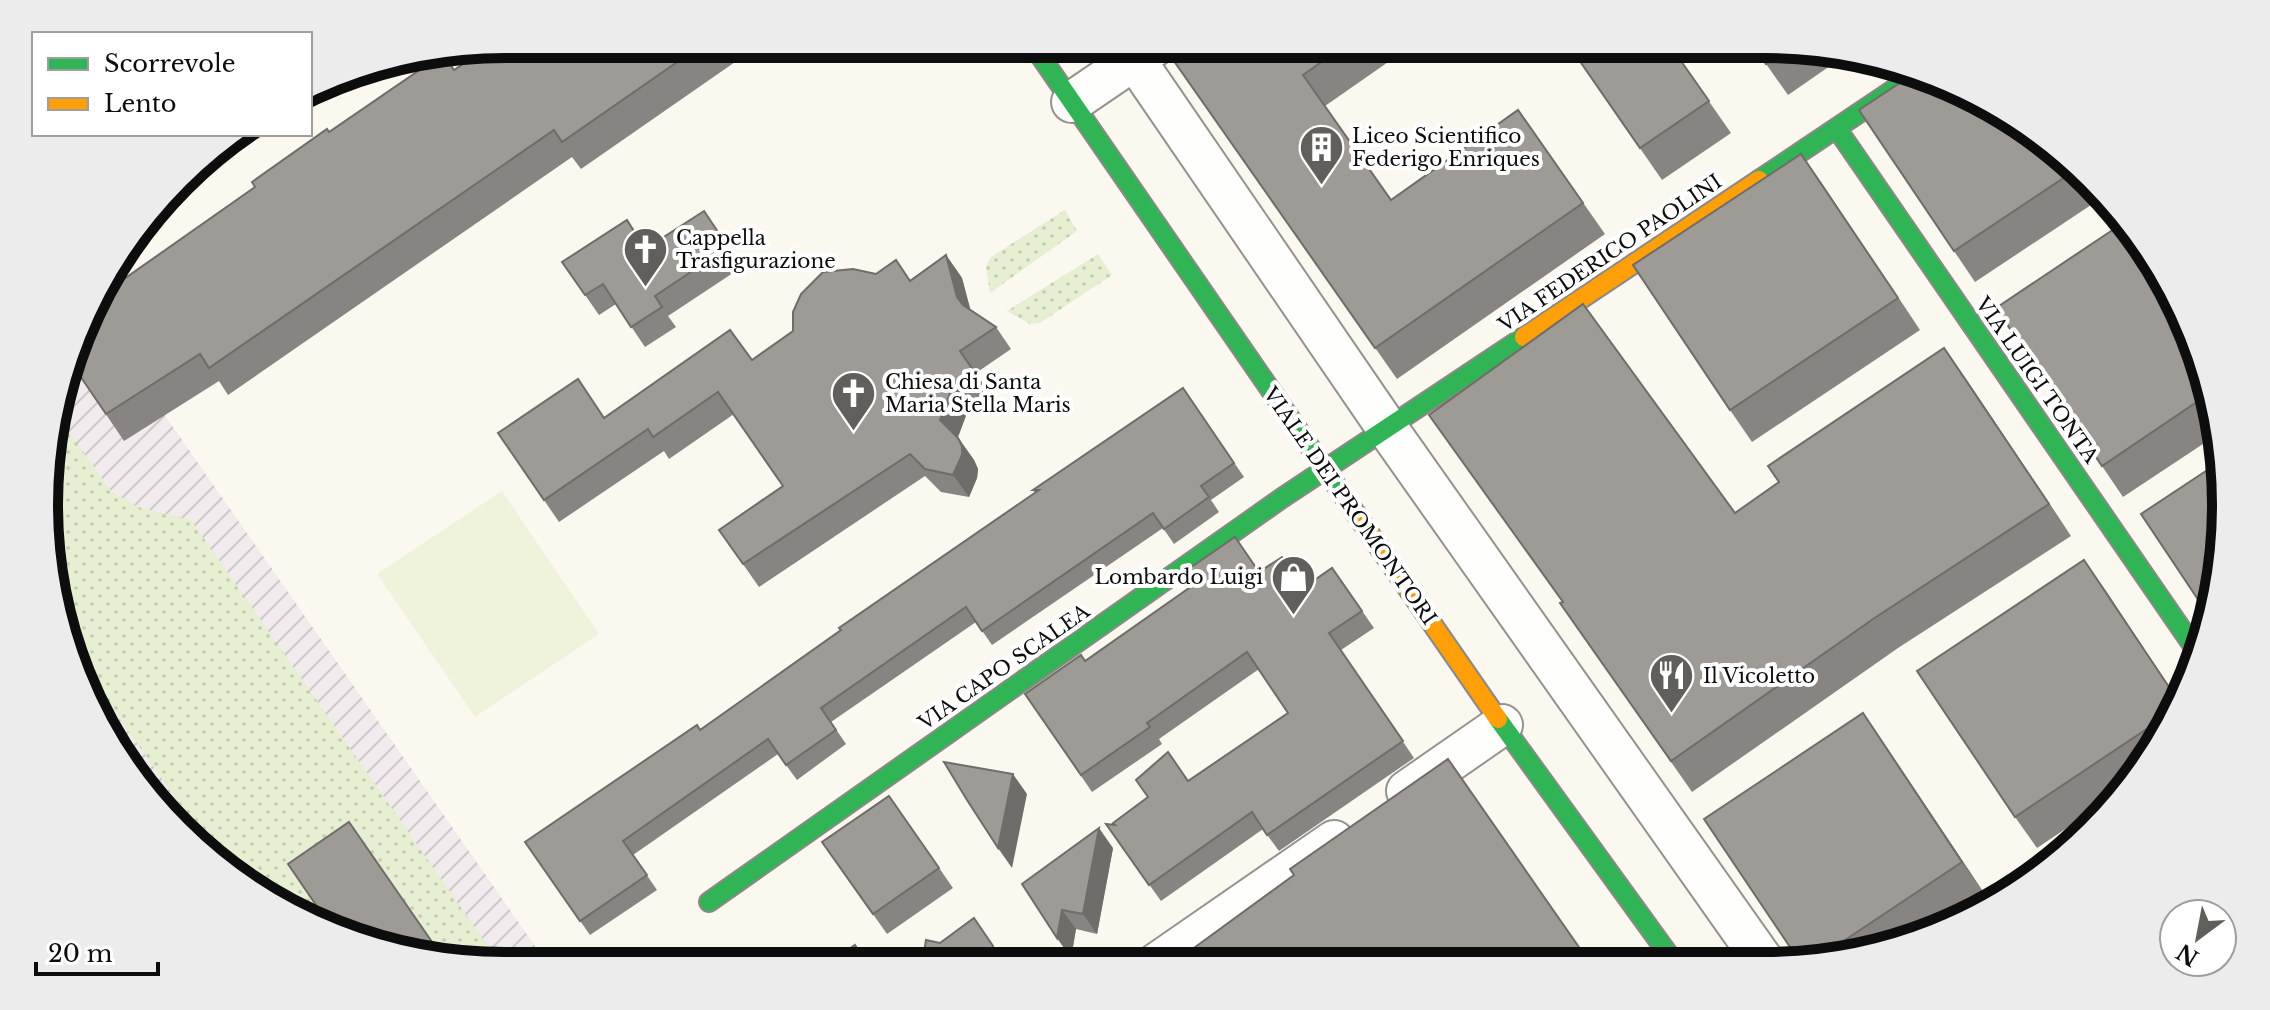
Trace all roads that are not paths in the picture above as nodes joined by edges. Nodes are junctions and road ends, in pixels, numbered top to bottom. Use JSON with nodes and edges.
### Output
{"nodes":[{"id":1,"x":1042,"y":58,"type":"edge"},
{"id":2,"x":1128,"y":58,"type":"edge"},
{"id":3,"x":1145,"y":58,"type":"edge"},
{"id":4,"x":1907,"y":81,"type":"edge"},
{"id":5,"x":1072,"y":102,"type":"junction"},
{"id":6,"x":1837,"y":129,"type":"junction"},
{"id":7,"x":1387,"y":428,"type":"junction"},
{"id":8,"x":1324,"y":470,"type":"junction"},
{"id":9,"x":2190,"y":642,"type":"edge"},
{"id":10,"x":1502,"y":725,"type":"junction"},
{"id":11,"x":709,"y":902,"type":"dead end"},
{"id":12,"x":1173,"y":952,"type":"edge"},
{"id":13,"x":1666,"y":952,"type":"edge"},
{"id":14,"x":1757,"y":952,"type":"edge"}],
"edges":[{"from":1,"to":5,"type":"street","name":"VIALE DEI PROMONTORI"},
{"from":2,"to":5,"type":"street"},
{"from":3,"to":7,"type":"street"},
{"from":4,"to":6,"type":"street","name":"VIA FEDERICO PAOLINI"},
{"from":5,"to":8,"type":"street","name":"VIALE DEI PROMONTORI"},
{"from":6,"to":7,"type":"street","name":"VIA FEDERICO PAOLINI"},
{"from":6,"to":9,"type":"street","name":"VIA LUIGI TONTA"},
{"from":7,"to":8,"type":"street","name":"VIA FEDERICO PAOLINI"},
{"from":7,"to":14,"type":"street"},
{"from":8,"to":10,"type":"street","name":"VIALE DEI PROMONTORI"},
{"from":8,"to":11,"type":"street","name":"VIA CAPO SCALEA"},
{"from":10,"to":12,"type":"street"},
{"from":10,"to":13,"type":"street","name":"VIALE DEI PROMONTORI"}]}
